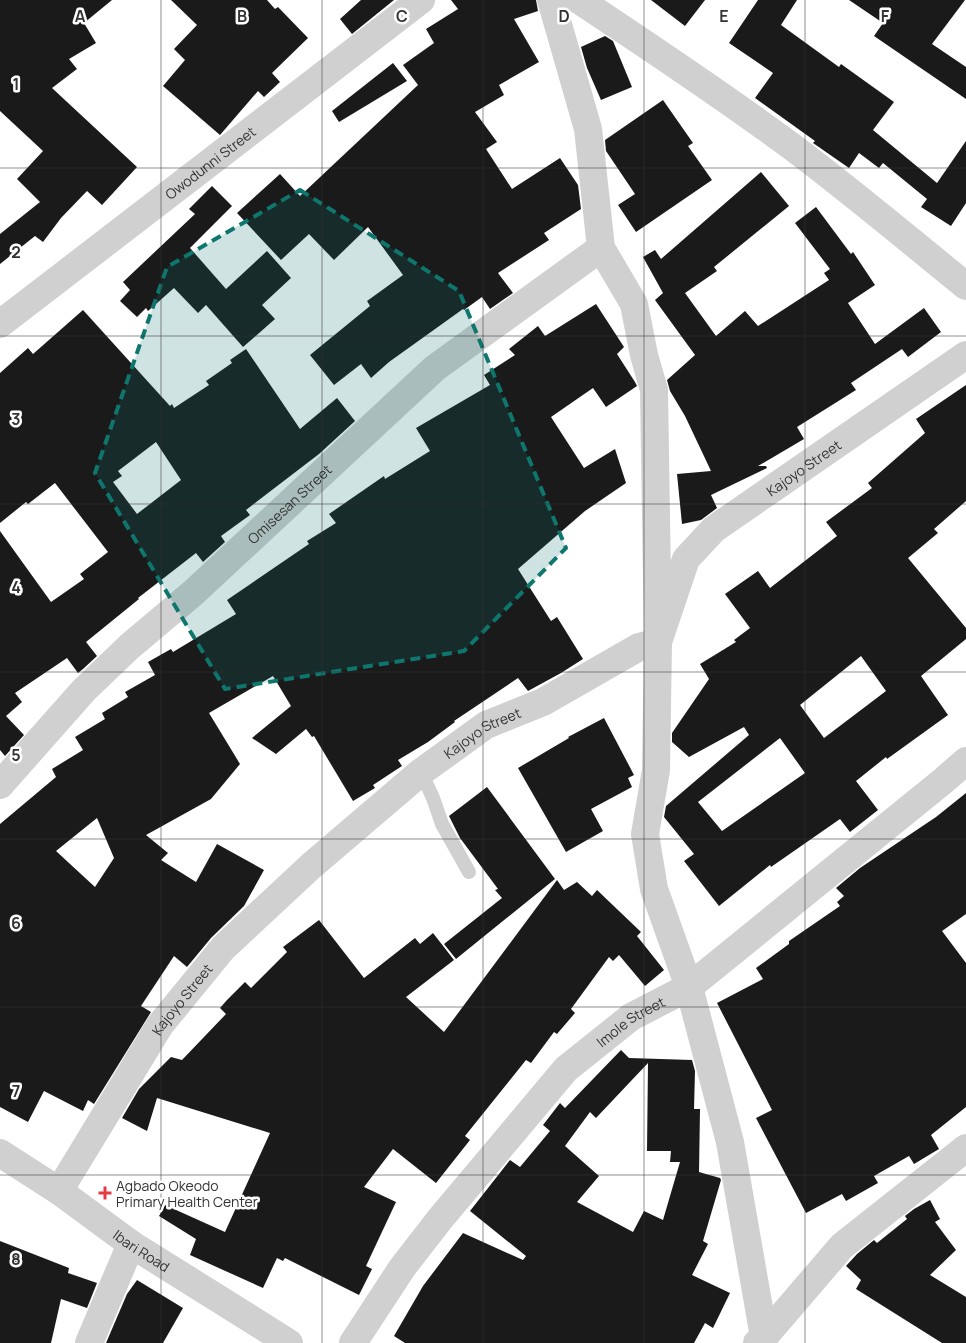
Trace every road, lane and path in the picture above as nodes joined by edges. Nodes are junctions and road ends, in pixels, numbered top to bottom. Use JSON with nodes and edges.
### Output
{"nodes":[{"id":1,"x":421,"y":0,"type":"edge"},
{"id":2,"x":551,"y":0,"type":"edge"},
{"id":3,"x":579,"y":0,"type":"edge"},
{"id":4,"x":601,"y":248,"type":"junction"},
{"id":5,"x":966,"y":286,"type":"edge"},
{"id":6,"x":0,"y":324,"type":"edge"},
{"id":7,"x":966,"y":355,"type":"edge"},
{"id":8,"x":658,"y":642,"type":"junction"},
{"id":9,"x":966,"y":761,"type":"edge"},
{"id":10,"x":421,"y":772,"type":"junction"},
{"id":11,"x":0,"y":786,"type":"edge"},
{"id":12,"x":469,"y":872,"type":"dead end"},
{"id":13,"x":689,"y":987,"type":"junction"},
{"id":14,"x":966,"y":1148,"type":"edge"},
{"id":15,"x":0,"y":1153,"type":"edge"},
{"id":16,"x":59,"y":1191,"type":"junction"},
{"id":17,"x":131,"y":1244,"type":"junction"},
{"id":18,"x":761,"y":1340,"type":"edge"},
{"id":19,"x":89,"y":1343,"type":"edge"},
{"id":20,"x":289,"y":1343,"type":"edge"},
{"id":21,"x":353,"y":1343,"type":"edge"}],
"edges":[{"from":1,"to":6,"type":"street","name":"Owodunni Street"},
{"from":2,"to":4,"type":"street"},
{"from":3,"to":5,"type":"street"},
{"from":4,"to":8,"type":"street"},
{"from":4,"to":11,"type":"street","name":"Omisesan Street"},
{"from":7,"to":8,"type":"street","name":"Kajoyo Street"},
{"from":8,"to":10,"type":"street","name":"Kajoyo Street"},
{"from":8,"to":13,"type":"street"},
{"from":9,"to":13,"type":"street","name":"Imole Street"},
{"from":10,"to":12,"type":"lane"},
{"from":10,"to":16,"type":"street","name":"Kajoyo Street"},
{"from":13,"to":18,"type":"street"},
{"from":13,"to":21,"type":"street","name":"Imole Street"},
{"from":14,"to":18,"type":"street"},
{"from":15,"to":16,"type":"street","name":"Ibari Road"},
{"from":16,"to":17,"type":"street","name":"Ibari Road"},
{"from":17,"to":19,"type":"street"},
{"from":17,"to":20,"type":"street","name":"Ibari Road"}]}
